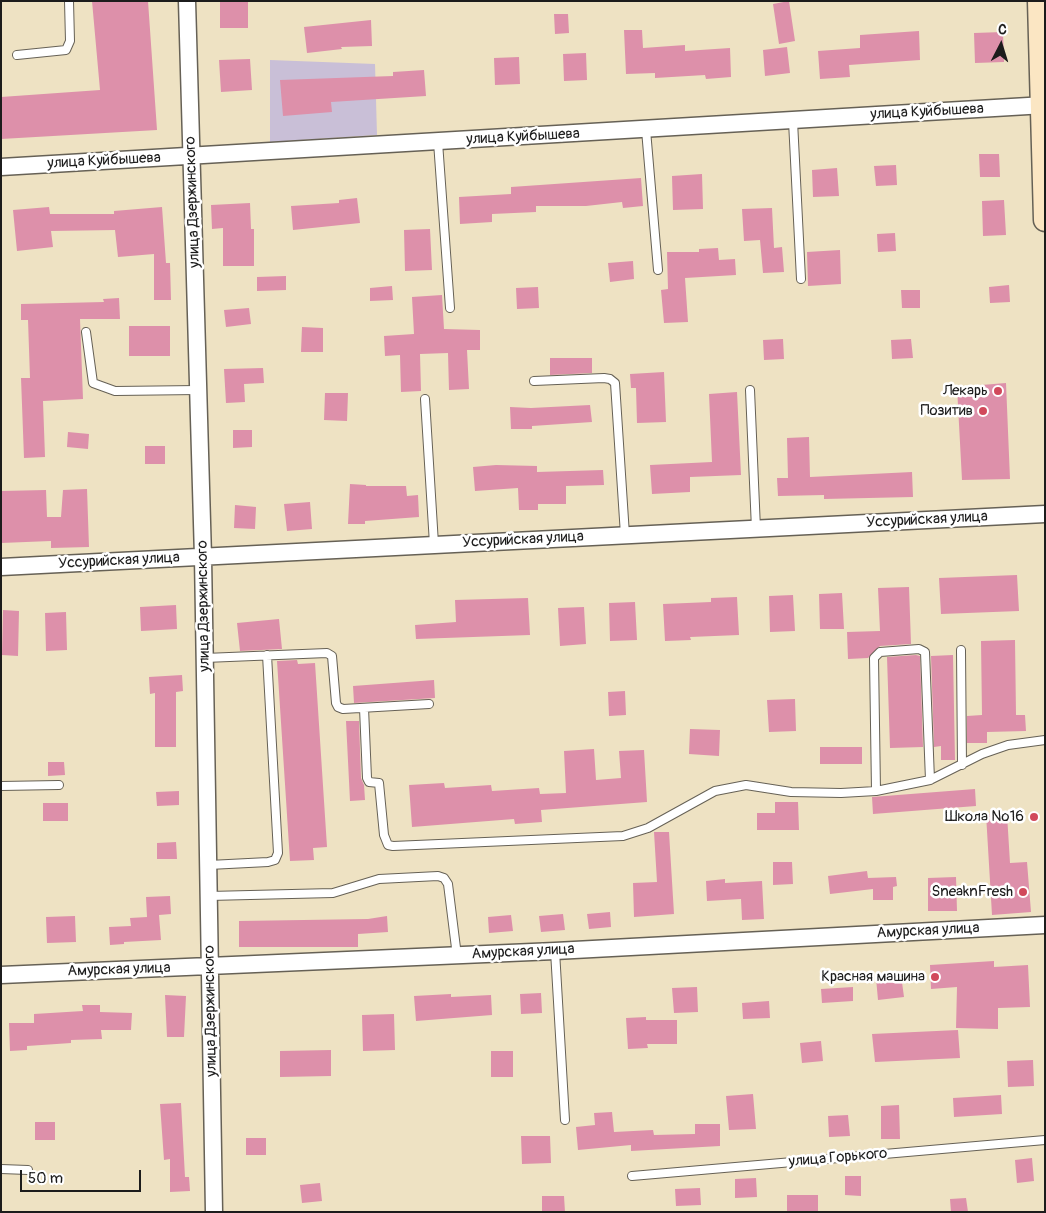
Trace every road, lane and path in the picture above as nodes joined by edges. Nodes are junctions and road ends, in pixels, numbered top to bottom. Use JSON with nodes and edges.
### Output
{"nodes":[{"id":1,"x":69,"y":1,"type":"edge"},
{"id":2,"x":187,"y":1,"type":"edge"},
{"id":3,"x":1039,"y":1,"type":"edge"},
{"id":4,"x":1042,"y":26,"type":"edge"},
{"id":5,"x":17,"y":54,"type":"dead end"},
{"id":6,"x":1044,"y":105,"type":"edge"},
{"id":7,"x":793,"y":120,"type":"junction"},
{"id":8,"x":646,"y":130,"type":"junction"},
{"id":9,"x":438,"y":142,"type":"junction"},
{"id":10,"x":192,"y":156,"type":"junction"},
{"id":11,"x":1,"y":167,"type":"edge"},
{"id":12,"x":1045,"y":220,"type":"edge"},
{"id":13,"x":658,"y":270,"type":"dead end"},
{"id":14,"x":801,"y":279,"type":"dead end"},
{"id":15,"x":450,"y":308,"type":"dead end"},
{"id":16,"x":86,"y":332,"type":"dead end"},
{"id":17,"x":534,"y":381,"type":"dead end"},
{"id":18,"x":198,"y":390,"type":"junction"},
{"id":19,"x":750,"y":390,"type":"dead end"},
{"id":20,"x":425,"y":399,"type":"dead end"},
{"id":21,"x":1045,"y":514,"type":"edge"},
{"id":22,"x":756,"y":528,"type":"junction"},
{"id":23,"x":625,"y":535,"type":"junction"},
{"id":24,"x":434,"y":544,"type":"junction"},
{"id":25,"x":203,"y":557,"type":"junction"},
{"id":26,"x":1,"y":567,"type":"edge"},
{"id":27,"x":960,"y":650,"type":"dead end"},
{"id":28,"x":268,"y":655,"type":"junction"},
{"id":29,"x":205,"y":658,"type":"junction"},
{"id":30,"x":429,"y":704,"type":"dead end"},
{"id":31,"x":364,"y":708,"type":"junction"},
{"id":32,"x":1045,"y":740,"type":"edge"},
{"id":33,"x":962,"y":765,"type":"junction"},
{"id":34,"x":930,"y":780,"type":"junction"},
{"id":35,"x":59,"y":785,"type":"dead end"},
{"id":36,"x":1,"y":786,"type":"edge"},
{"id":37,"x":876,"y":791,"type":"junction"},
{"id":38,"x":209,"y":865,"type":"junction"},
{"id":39,"x":209,"y":896,"type":"junction"},
{"id":40,"x":1045,"y":925,"type":"edge"},
{"id":41,"x":555,"y":951,"type":"junction"},
{"id":42,"x":457,"y":956,"type":"junction"},
{"id":43,"x":211,"y":967,"type":"junction"},
{"id":44,"x":1,"y":975,"type":"edge"},
{"id":45,"x":565,"y":1120,"type":"dead end"},
{"id":46,"x":1045,"y":1140,"type":"edge"},
{"id":47,"x":1,"y":1168,"type":"edge"},
{"id":48,"x":28,"y":1170,"type":"dead end"},
{"id":49,"x":632,"y":1176,"type":"dead end"},
{"id":50,"x":214,"y":1212,"type":"edge"}],
"edges":[{"from":1,"to":5,"type":"lane"},
{"from":2,"to":10,"type":"street","name":"улица Дзержинского"},
{"from":3,"to":4,"type":"main road"},
{"from":4,"to":6,"type":"main road"},
{"from":6,"to":7,"type":"street","name":"улица Куйбышева"},
{"from":6,"to":12,"type":"main road"},
{"from":7,"to":8,"type":"street","name":"улица Куйбышева"},
{"from":7,"to":14,"type":"lane"},
{"from":8,"to":9,"type":"street","name":"улица Куйбышева"},
{"from":8,"to":13,"type":"lane"},
{"from":9,"to":10,"type":"street","name":"улица Куйбышева"},
{"from":9,"to":15,"type":"lane"},
{"from":10,"to":11,"type":"street","name":"улица Куйбышева"},
{"from":10,"to":18,"type":"street","name":"улица Дзержинского"},
{"from":16,"to":18,"type":"lane"},
{"from":17,"to":23,"type":"lane"},
{"from":18,"to":25,"type":"street","name":"улица Дзержинского"},
{"from":19,"to":22,"type":"lane"},
{"from":20,"to":24,"type":"lane"},
{"from":21,"to":22,"type":"street","name":"Уссурийская улица"},
{"from":22,"to":23,"type":"street","name":"Уссурийская улица"},
{"from":23,"to":24,"type":"street","name":"Уссурийская улица"},
{"from":24,"to":25,"type":"street","name":"Уссурийская улица"},
{"from":25,"to":26,"type":"street","name":"Уссурийская улица"},
{"from":25,"to":29,"type":"street","name":"улица Дзержинского"},
{"from":27,"to":33,"type":"lane"},
{"from":28,"to":29,"type":"lane"},
{"from":28,"to":31,"type":"lane"},
{"from":28,"to":38,"type":"lane"},
{"from":29,"to":38,"type":"street","name":"улица Дзержинского"},
{"from":30,"to":31,"type":"lane"},
{"from":31,"to":37,"type":"lane"},
{"from":32,"to":33,"type":"lane"},
{"from":33,"to":34,"type":"lane"},
{"from":34,"to":37,"type":"lane"},
{"from":34,"to":37,"type":"lane"},
{"from":35,"to":36,"type":"lane"},
{"from":38,"to":39,"type":"street","name":"улица Дзержинского"},
{"from":39,"to":42,"type":"lane"},
{"from":39,"to":43,"type":"street","name":"улица Дзержинского"},
{"from":40,"to":41,"type":"street","name":"Амурская улица"},
{"from":41,"to":42,"type":"street","name":"Амурская улица"},
{"from":41,"to":45,"type":"lane"},
{"from":42,"to":43,"type":"street","name":"Амурская улица"},
{"from":43,"to":44,"type":"street","name":"Амурская улица"},
{"from":43,"to":50,"type":"street","name":"улица Дзержинского"},
{"from":46,"to":49,"type":"lane","name":"улица Горького"},
{"from":47,"to":48,"type":"lane"}]}
